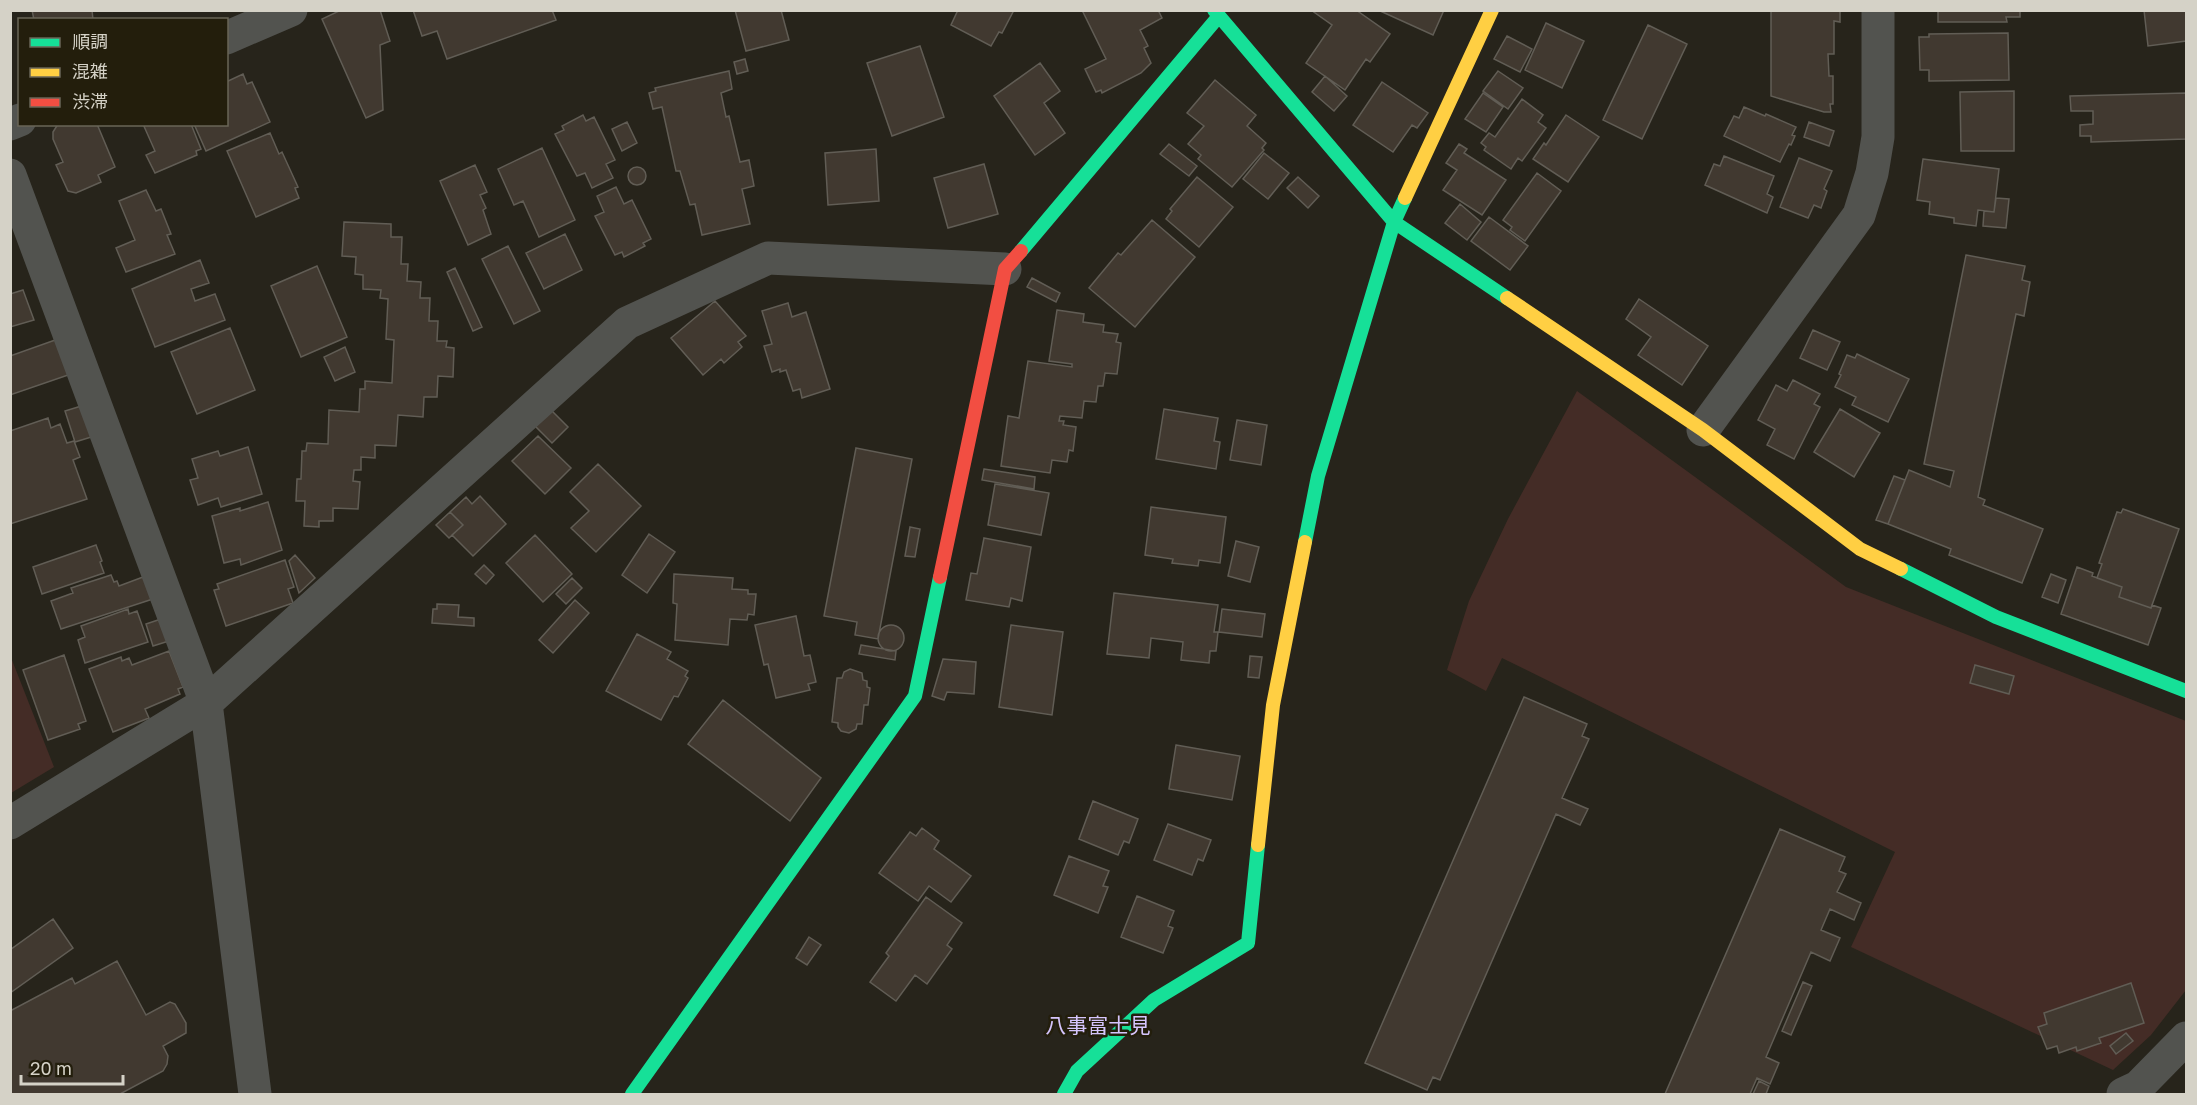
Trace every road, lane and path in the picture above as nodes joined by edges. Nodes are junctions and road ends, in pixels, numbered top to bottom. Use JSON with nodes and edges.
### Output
{"nodes":[{"id":1,"x":291,"y":10,"type":"edge"},
{"id":2,"x":1492,"y":10,"type":"edge"},
{"id":3,"x":1878,"y":10,"type":"edge"},
{"id":4,"x":1216,"y":13,"type":"edge"},
{"id":5,"x":228,"y":37,"type":"edge"},
{"id":6,"x":10,"y":175,"type":"edge"},
{"id":7,"x":1394,"y":222,"type":"junction"},
{"id":8,"x":1005,"y":269,"type":"junction"},
{"id":9,"x":1703,"y":430,"type":"junction"},
{"id":10,"x":2187,"y":691,"type":"edge"},
{"id":11,"x":206,"y":703,"type":"junction"},
{"id":12,"x":10,"y":823,"type":"edge"},
{"id":13,"x":2187,"y":1038,"type":"edge"},
{"id":14,"x":255,"y":1095,"type":"edge"},
{"id":15,"x":632,"y":1095,"type":"edge"},
{"id":16,"x":1064,"y":1095,"type":"edge"},
{"id":17,"x":2123,"y":1095,"type":"edge"}],
"edges":[{"from":1,"to":5,"type":"street"},
{"from":2,"to":7,"type":"street"},
{"from":3,"to":9,"type":"street"},
{"from":4,"to":7,"type":"street"},
{"from":4,"to":8,"type":"street"},
{"from":6,"to":11,"type":"street"},
{"from":7,"to":9,"type":"street"},
{"from":7,"to":16,"type":"street"},
{"from":8,"to":11,"type":"street"},
{"from":8,"to":15,"type":"street"},
{"from":9,"to":10,"type":"street"},
{"from":11,"to":12,"type":"street"},
{"from":11,"to":14,"type":"street"},
{"from":13,"to":17,"type":"street"}]}
